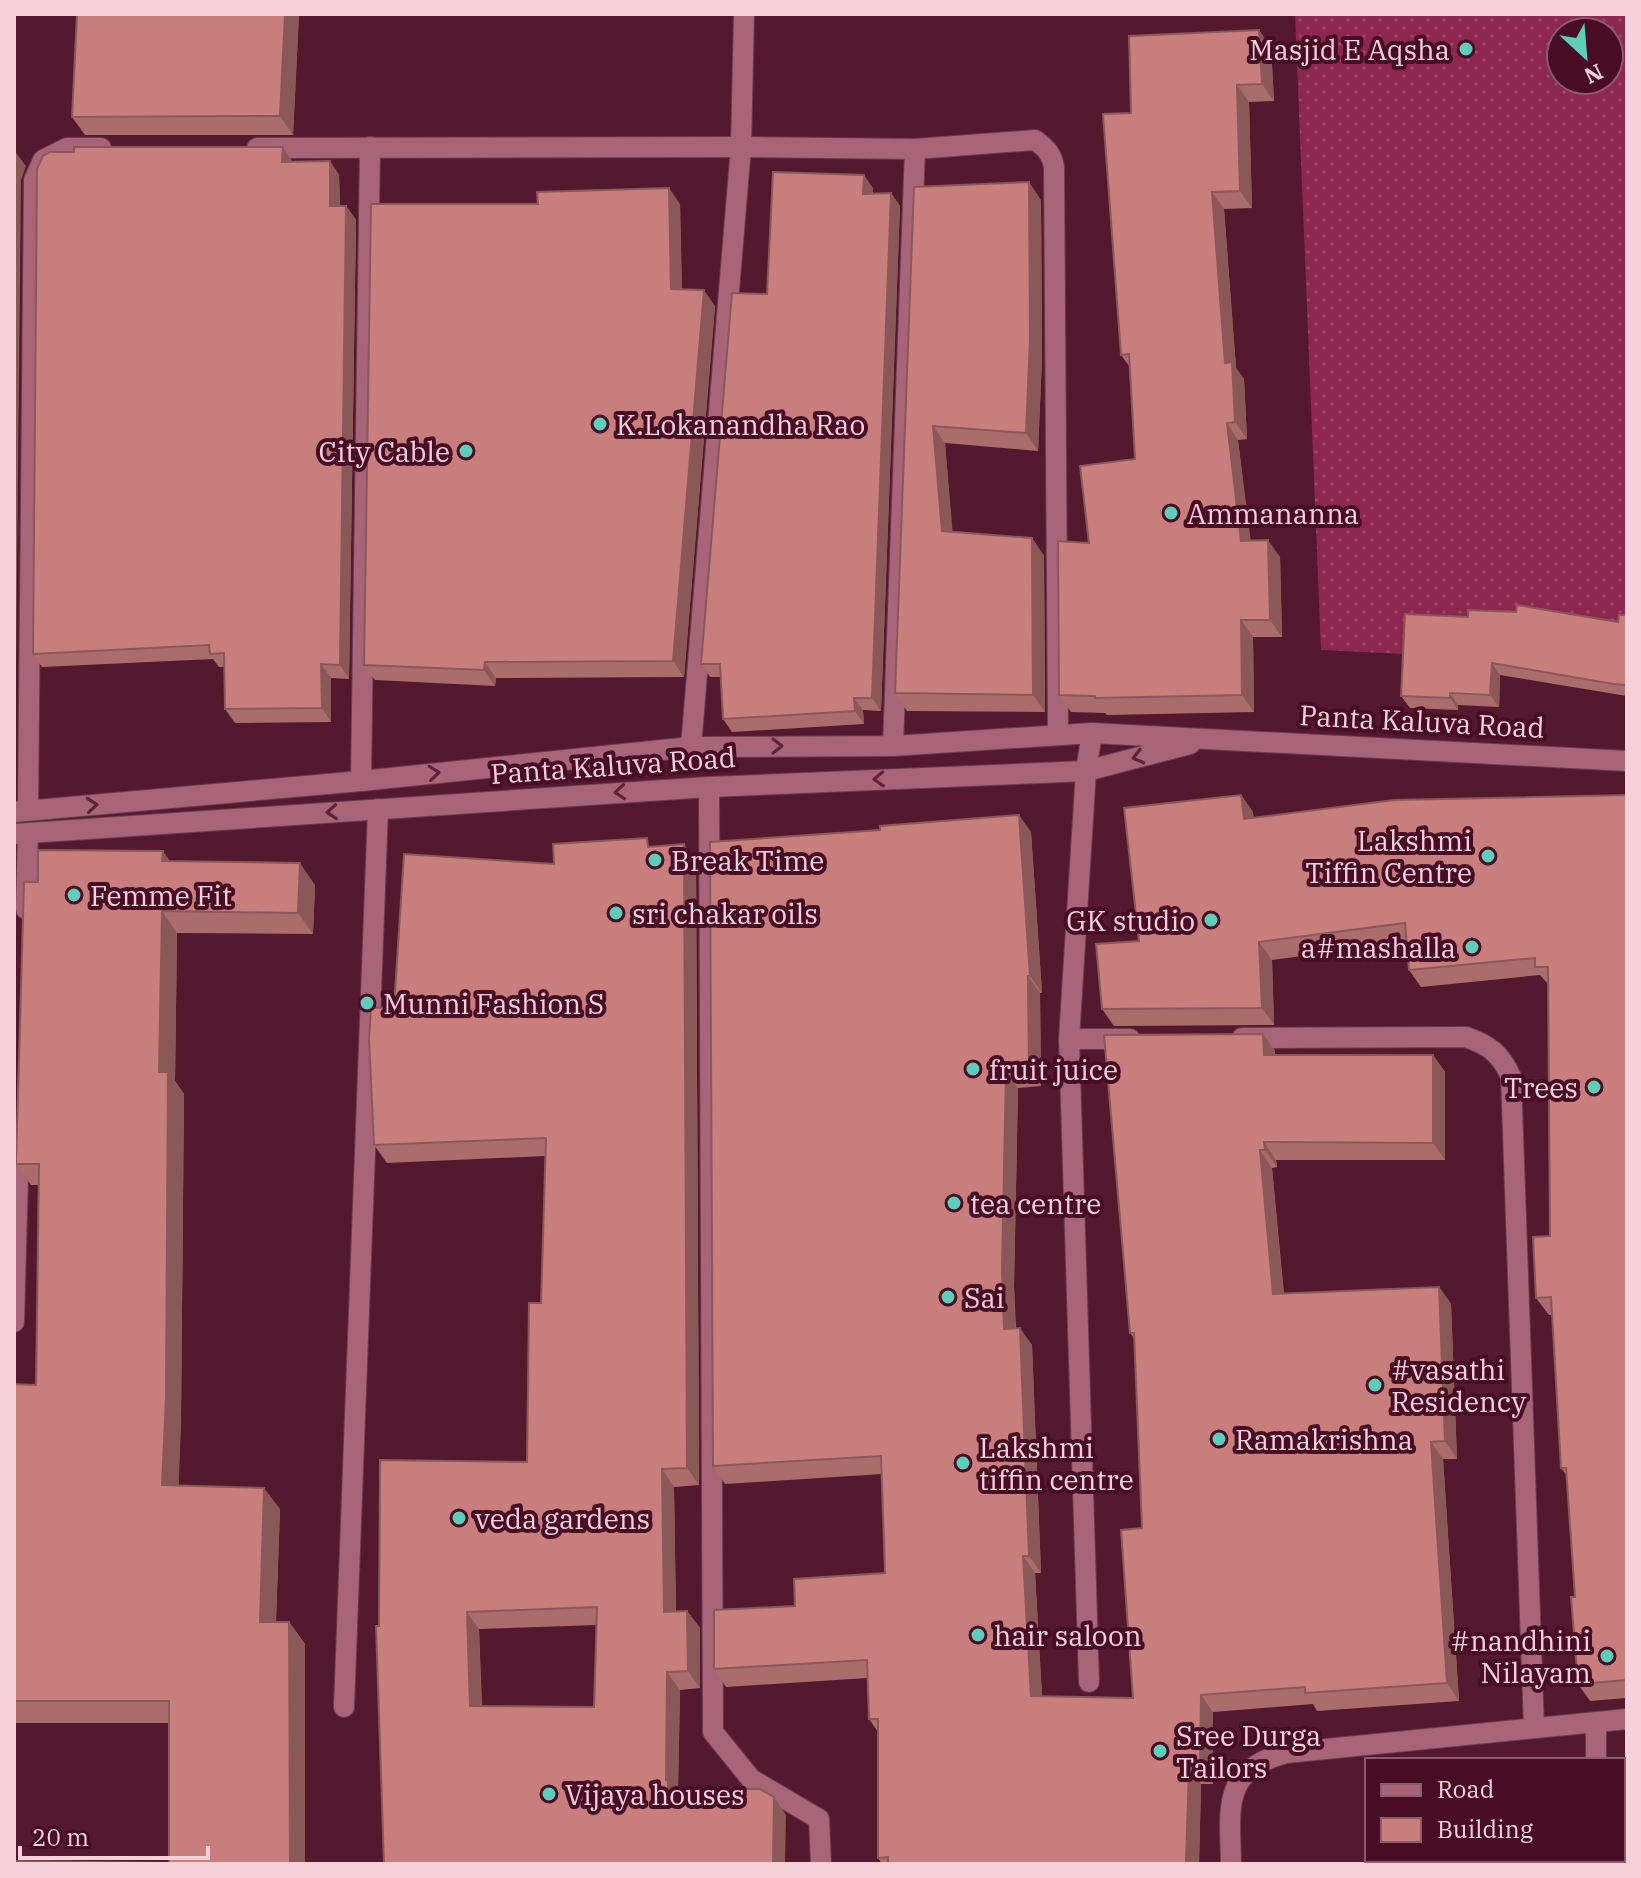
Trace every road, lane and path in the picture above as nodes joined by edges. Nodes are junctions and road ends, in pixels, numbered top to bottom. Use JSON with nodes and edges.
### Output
{"nodes":[{"id":1,"x":744,"y":14,"type":"edge"},
{"id":2,"x":370,"y":147,"type":"junction"},
{"id":3,"x":741,"y":147,"type":"junction"},
{"id":4,"x":115,"y":148,"type":"edge"},
{"id":5,"x":242,"y":148,"type":"edge"},
{"id":6,"x":915,"y":149,"type":"junction"},
{"id":7,"x":1092,"y":733,"type":"junction"},
{"id":8,"x":1058,"y":734,"type":"junction"},
{"id":9,"x":1213,"y":738,"type":"junction"},
{"id":10,"x":893,"y":746,"type":"junction"},
{"id":11,"x":691,"y":747,"type":"junction"},
{"id":12,"x":1627,"y":761,"type":"edge"},
{"id":13,"x":1086,"y":771,"type":"junction"},
{"id":14,"x":361,"y":781,"type":"junction"},
{"id":15,"x":709,"y":787,"type":"junction"},
{"id":16,"x":378,"y":809,"type":"junction"},
{"id":17,"x":21,"y":811,"type":"edge"},
{"id":18,"x":21,"y":834,"type":"edge"},
{"id":19,"x":25,"y":927,"type":"edge"},
{"id":20,"x":1228,"y":1038,"type":"edge"},
{"id":21,"x":1069,"y":1039,"type":"junction"},
{"id":22,"x":1149,"y":1039,"type":"edge"},
{"id":23,"x":20,"y":1117,"type":"edge"},
{"id":24,"x":14,"y":1322,"type":"edge"},
{"id":25,"x":1089,"y":1682,"type":"dead end"},
{"id":26,"x":344,"y":1707,"type":"dead end"},
{"id":27,"x":1627,"y":1719,"type":"edge"},
{"id":28,"x":1596,"y":1722,"type":"junction"},
{"id":29,"x":1534,"y":1728,"type":"junction"},
{"id":30,"x":1596,"y":1758,"type":"edge"},
{"id":31,"x":821,"y":1864,"type":"edge"},
{"id":32,"x":1231,"y":1864,"type":"edge"}],
"edges":[{"from":1,"to":3,"type":"street"},
{"from":2,"to":3,"type":"street"},
{"from":2,"to":5,"type":"street"},
{"from":2,"to":14,"type":"street"},
{"from":3,"to":6,"type":"street"},
{"from":3,"to":11,"type":"street"},
{"from":4,"to":17,"type":"street"},
{"from":6,"to":8,"type":"street"},
{"from":6,"to":10,"type":"street"},
{"from":7,"to":8,"type":"street","name":"Panta Kaluva Road"},
{"from":7,"to":9,"type":"street","name":"Panta Kaluva Road"},
{"from":7,"to":13,"type":"street"},
{"from":8,"to":10,"type":"street","name":"Panta Kaluva Road"},
{"from":9,"to":12,"type":"street","name":"Panta Kaluva Road"},
{"from":9,"to":13,"type":"street","name":"Panta Kaluva Road","one_way":true},
{"from":11,"to":10,"type":"street","name":"Panta Kaluva Road","one_way":true},
{"from":14,"to":11,"type":"street","name":"Panta Kaluva Road","one_way":true},
{"from":13,"to":15,"type":"street","name":"Panta Kaluva Road","one_way":true},
{"from":13,"to":21,"type":"street"},
{"from":17,"to":14,"type":"street","name":"Panta Kaluva Road","one_way":true},
{"from":15,"to":16,"type":"street","name":"Panta Kaluva Road","one_way":true},
{"from":15,"to":31,"type":"street"},
{"from":16,"to":18,"type":"street","name":"Panta Kaluva Road","one_way":true},
{"from":16,"to":26,"type":"street"},
{"from":18,"to":19,"type":"street"},
{"from":20,"to":29,"type":"street"},
{"from":21,"to":22,"type":"street"},
{"from":21,"to":25,"type":"street"},
{"from":23,"to":24,"type":"street"},
{"from":27,"to":28,"type":"street"},
{"from":28,"to":29,"type":"street"},
{"from":28,"to":30,"type":"street"},
{"from":29,"to":32,"type":"street"}]}
